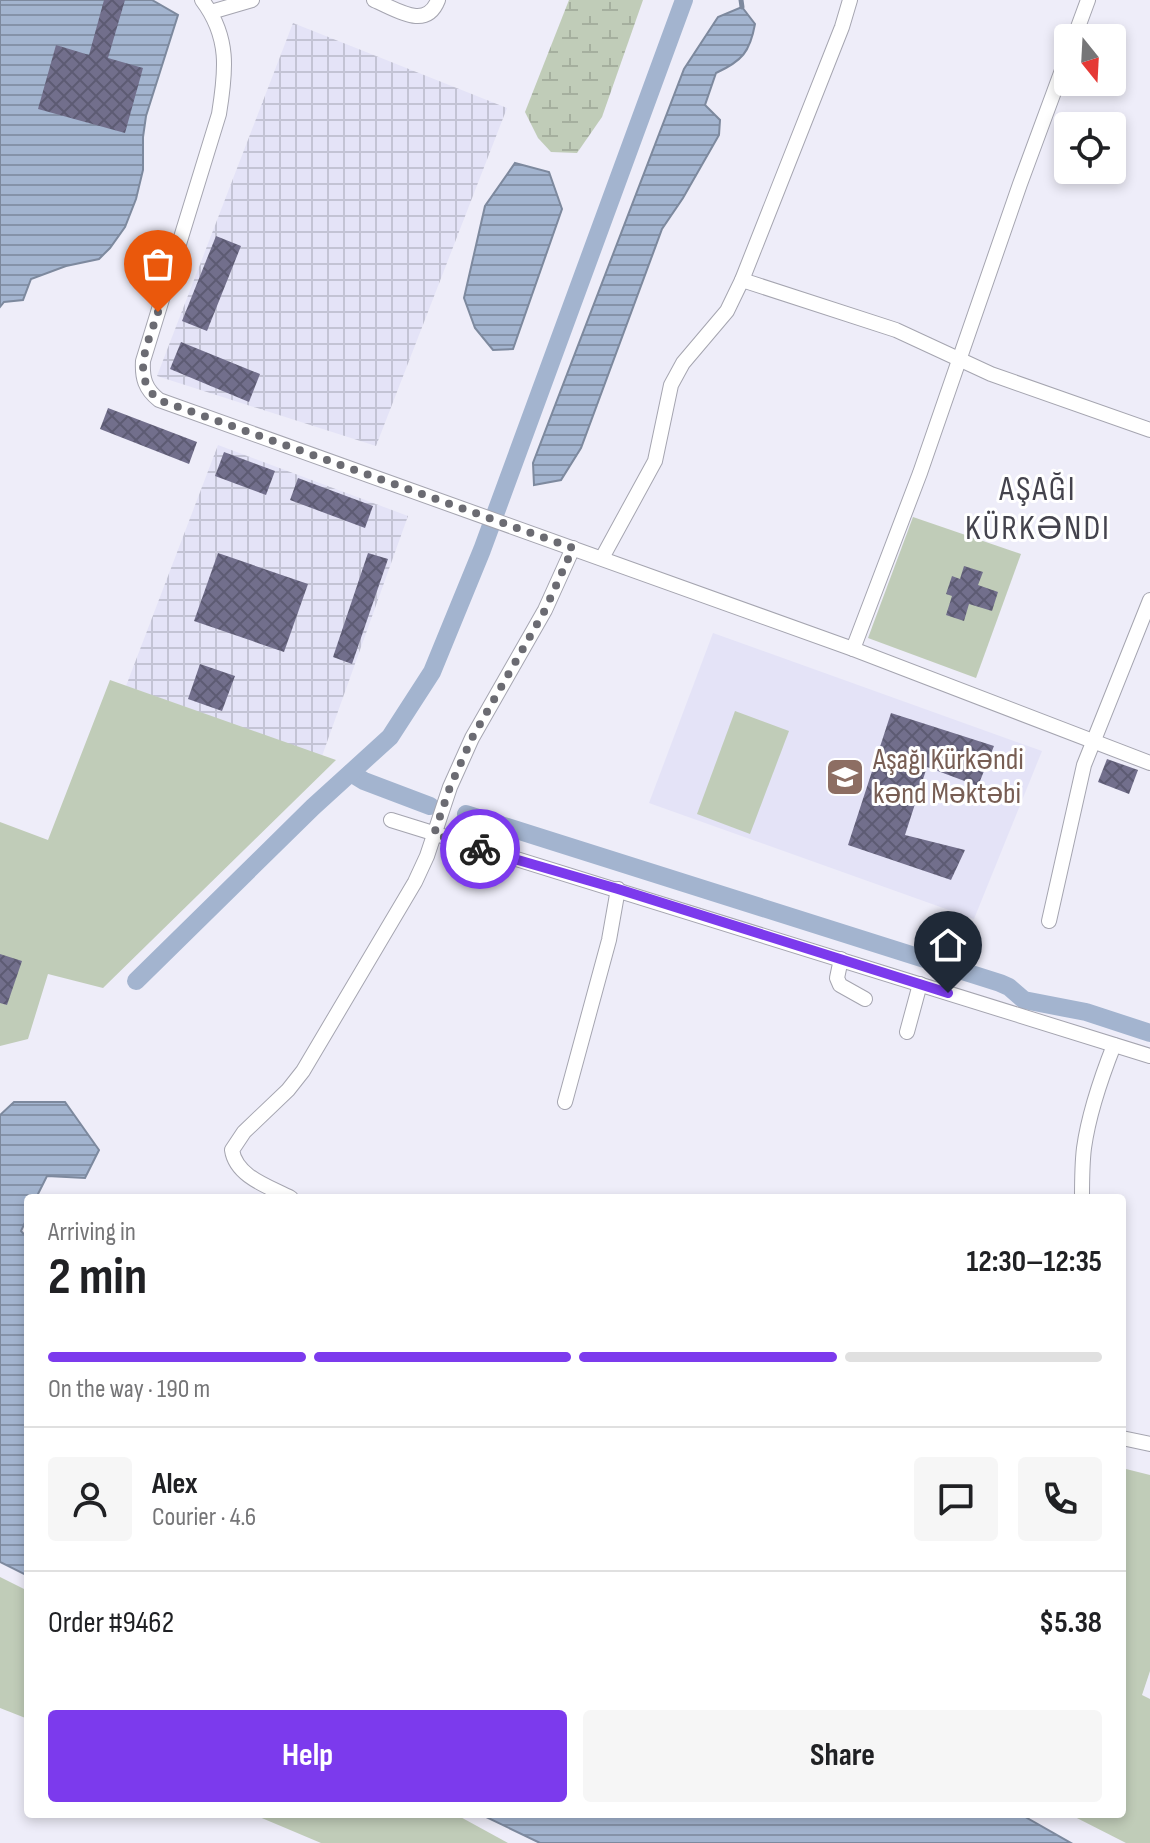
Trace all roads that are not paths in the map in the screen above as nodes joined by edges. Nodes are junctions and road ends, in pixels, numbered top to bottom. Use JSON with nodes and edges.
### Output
{"nodes":[{"id":1,"x":252,"y":0,"type":"edge"},
{"id":2,"x":374,"y":0,"type":"edge"},
{"id":3,"x":438,"y":0,"type":"edge"},
{"id":4,"x":850,"y":0,"type":"edge"},
{"id":5,"x":1088,"y":0,"type":"edge"},
{"id":6,"x":207,"y":6,"type":"edge"},
{"id":7,"x":1079,"y":24,"type":"edge"},
{"id":8,"x":1054,"y":92,"type":"edge"},
{"id":9,"x":742,"y":280,"type":"junction"},
{"id":10,"x":959,"y":360,"type":"junction"},
{"id":11,"x":1150,"y":430,"type":"edge"},
{"id":12,"x":573,"y":548,"type":"junction"},
{"id":13,"x":602,"y":558,"type":"junction"},
{"id":14,"x":1150,"y":600,"type":"edge"},
{"id":15,"x":853,"y":649,"type":"junction"},
{"id":16,"x":1094,"y":741,"type":"junction"},
{"id":17,"x":1150,"y":763,"type":"edge"},
{"id":18,"x":391,"y":820,"type":"dead end"},
{"id":19,"x":434,"y":834,"type":"junction"},
{"id":20,"x":618,"y":889,"type":"junction"},
{"id":21,"x":1049,"y":921,"type":"dead end"},
{"id":22,"x":841,"y":959,"type":"junction"},
{"id":23,"x":920,"y":984,"type":"junction"},
{"id":24,"x":865,"y":999,"type":"dead end"},
{"id":25,"x":907,"y":1032,"type":"dead end"},
{"id":26,"x":1114,"y":1045,"type":"junction"},
{"id":27,"x":1150,"y":1056,"type":"edge"},
{"id":28,"x":565,"y":1102,"type":"dead end"},
{"id":29,"x":283,"y":1194,"type":"edge"},
{"id":30,"x":1082,"y":1194,"type":"edge"},
{"id":31,"x":1126,"y":1439,"type":"edge"},
{"id":32,"x":1150,"y":1444,"type":"edge"}],
"edges":[{"from":1,"to":6,"type":"street"},
{"from":2,"to":3,"type":"street"},
{"from":4,"to":9,"type":"street"},
{"from":5,"to":7,"type":"street"},
{"from":6,"to":12,"type":"street"},
{"from":8,"to":10,"type":"street"},
{"from":9,"to":10,"type":"street"},
{"from":9,"to":13,"type":"street"},
{"from":10,"to":11,"type":"street"},
{"from":10,"to":15,"type":"street"},
{"from":12,"to":13,"type":"street"},
{"from":12,"to":19,"type":"street"},
{"from":13,"to":15,"type":"street"},
{"from":14,"to":16,"type":"street"},
{"from":15,"to":16,"type":"street"},
{"from":16,"to":17,"type":"street"},
{"from":16,"to":21,"type":"street"},
{"from":18,"to":19,"type":"street"},
{"from":19,"to":20,"type":"street"},
{"from":19,"to":29,"type":"street"},
{"from":20,"to":22,"type":"street"},
{"from":20,"to":28,"type":"street"},
{"from":22,"to":23,"type":"street"},
{"from":22,"to":24,"type":"street"},
{"from":23,"to":25,"type":"street"},
{"from":23,"to":26,"type":"street"},
{"from":26,"to":27,"type":"street"},
{"from":26,"to":30,"type":"street"},
{"from":31,"to":32,"type":"street"}]}
